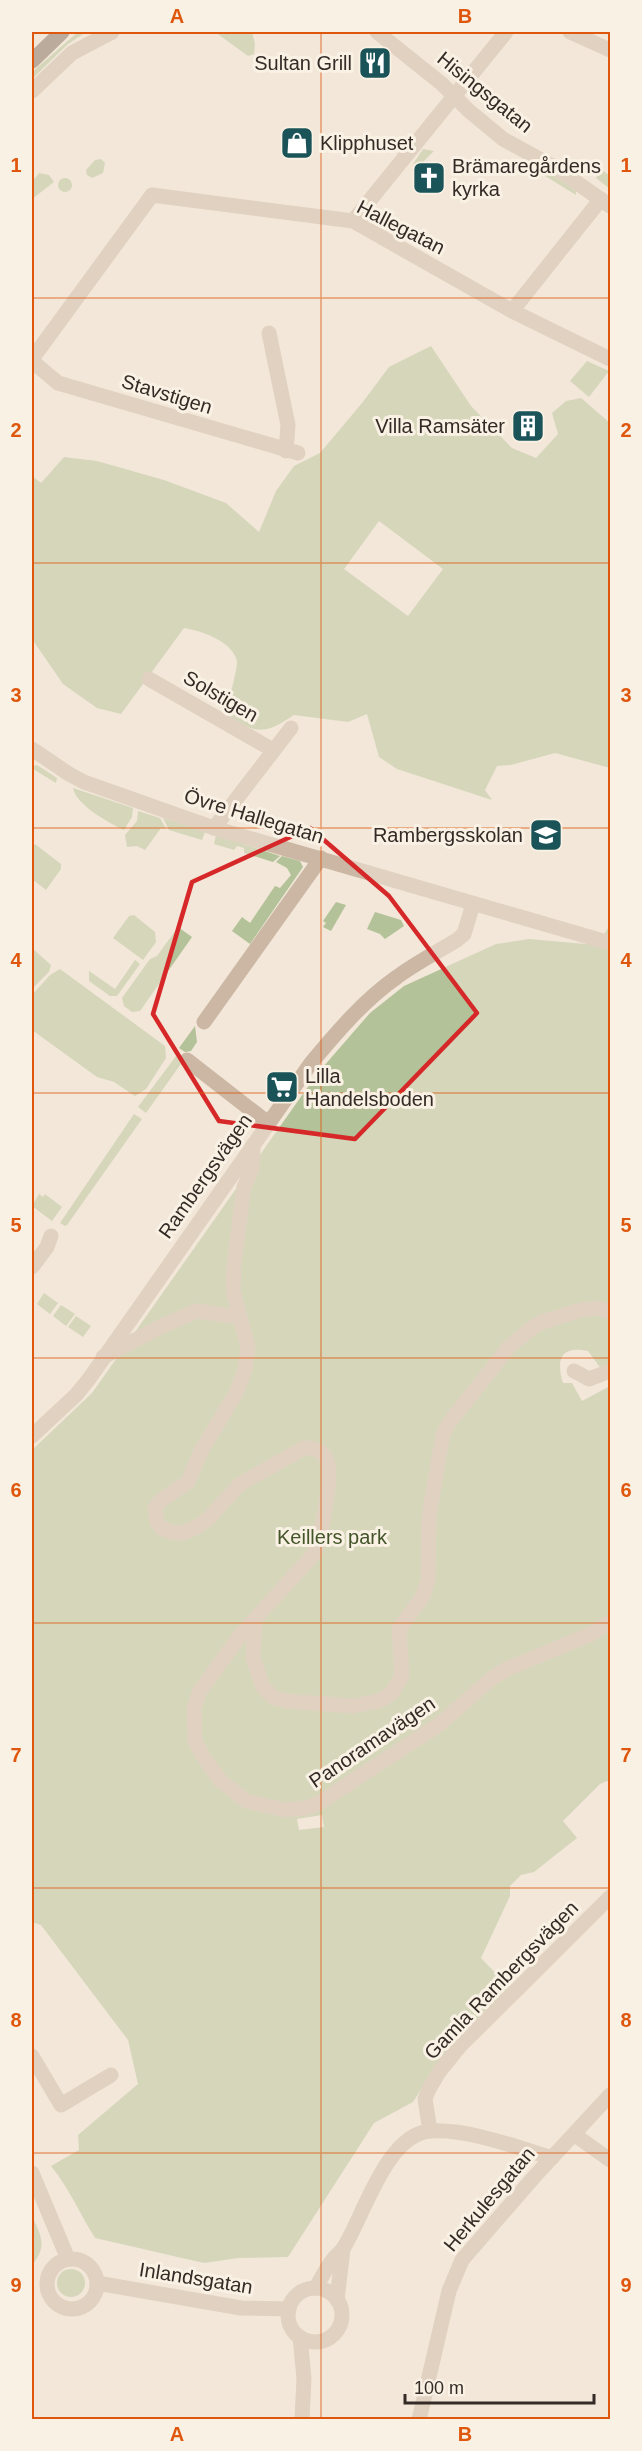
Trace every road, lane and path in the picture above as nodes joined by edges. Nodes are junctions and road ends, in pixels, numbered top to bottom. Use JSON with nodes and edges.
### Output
{"nodes":[{"id":1,"x":62,"y":32,"type":"edge"},
{"id":2,"x":112,"y":32,"type":"edge"},
{"id":3,"x":377,"y":32,"type":"edge"},
{"id":4,"x":506,"y":32,"type":"edge"},
{"id":5,"x":570,"y":32,"type":"edge"},
{"id":6,"x":610,"y":50,"type":"edge"},
{"id":7,"x":32,"y":61,"type":"edge"},
{"id":8,"x":32,"y":91,"type":"edge"},
{"id":9,"x":453,"y":95,"type":"junction"},
{"id":10,"x":152,"y":195,"type":"joint"},
{"id":11,"x":606,"y":202,"type":"edge"},
{"id":12,"x":353,"y":221,"type":"junction"},
{"id":13,"x":512,"y":311,"type":"junction"},
{"id":14,"x":269,"y":333,"type":"dead end"},
{"id":15,"x":610,"y":359,"type":"edge"},
{"id":16,"x":32,"y":360,"type":"edge"},
{"id":17,"x":148,"y":679,"type":"dead end"},
{"id":18,"x":291,"y":728,"type":"dead end"},
{"id":19,"x":32,"y":749,"type":"edge"},
{"id":20,"x":273,"y":750,"type":"junction"},
{"id":21,"x":214,"y":828,"type":"junction"},
{"id":22,"x":321,"y":858,"type":"junction"},
{"id":23,"x":473,"y":904,"type":"junction"},
{"id":24,"x":610,"y":943,"type":"edge"},
{"id":25,"x":204,"y":1022,"type":"dead end"},
{"id":26,"x":187,"y":1060,"type":"dead end"},
{"id":27,"x":268,"y":1123,"type":"junction"},
{"id":28,"x":253,"y":1145,"type":"junction"},
{"id":29,"x":51,"y":1236,"type":"dead end"},
{"id":30,"x":32,"y":1267,"type":"edge"},
{"id":31,"x":610,"y":1312,"type":"edge"},
{"id":32,"x":239,"y":1317,"type":"junction"},
{"id":33,"x":103,"y":1357,"type":"junction"},
{"id":34,"x":574,"y":1371,"type":"dead end"},
{"id":35,"x":610,"y":1371,"type":"edge"},
{"id":36,"x":32,"y":1436,"type":"edge"},
{"id":37,"x":255,"y":1619,"type":"junction"},
{"id":38,"x":610,"y":1622,"type":"edge"},
{"id":39,"x":610,"y":1897,"type":"edge"},
{"id":40,"x":32,"y":2056,"type":"edge"},
{"id":41,"x":111,"y":2075,"type":"dead end"},
{"id":42,"x":610,"y":2095,"type":"edge"},
{"id":43,"x":430,"y":2131,"type":"junction"},
{"id":44,"x":574,"y":2135,"type":"junction"},
{"id":45,"x":552,"y":2158,"type":"junction"},
{"id":46,"x":610,"y":2160,"type":"edge"},
{"id":47,"x":32,"y":2173,"type":"edge"},
{"id":48,"x":343,"y":2249,"type":"junction"},
{"id":49,"x":68,"y":2259,"type":"junction"},
{"id":50,"x":97,"y":2283,"type":"junction"},
{"id":51,"x":39,"y":2287,"type":"edge"},
{"id":52,"x":315,"y":2288,"type":"junction"},
{"id":53,"x":337,"y":2300,"type":"junction"},
{"id":54,"x":289,"y":2309,"type":"junction"},
{"id":55,"x":300,"y":2337,"type":"junction"},
{"id":56,"x":319,"y":2342,"type":"junction"},
{"id":57,"x":304,"y":2378,"type":"junction"},
{"id":58,"x":302,"y":2420,"type":"edge"},
{"id":59,"x":419,"y":2420,"type":"edge"}],
"edges":[{"from":1,"to":7,"type":"main road"},
{"from":2,"to":8,"type":"street"},
{"from":3,"to":9,"type":"street","name":"Hisingsgatan"},
{"from":4,"to":9,"type":"street"},
{"from":5,"to":6,"type":"street"},
{"from":9,"to":11,"type":"street","name":"Hisingsgatan"},
{"from":9,"to":12,"type":"street"},
{"from":10,"to":12,"type":"street","name":"Hallegatan"},
{"from":10,"to":16,"type":"street","name":"Stavstigen"},
{"from":11,"to":13,"type":"street"},
{"from":12,"to":13,"type":"street","name":"Hallegatan"},
{"from":13,"to":15,"type":"street","name":"Hallegatan"},
{"from":14,"to":16,"type":"street","name":"Stavstigen"},
{"from":17,"to":20,"type":"street","name":"Solstigen"},
{"from":18,"to":20,"type":"street"},
{"from":19,"to":21,"type":"street","name":"Övre Hallegatan"},
{"from":20,"to":21,"type":"street"},
{"from":21,"to":22,"type":"street","name":"Övre Hallegatan"},
{"from":22,"to":23,"type":"street","name":"Övre Hallegatan"},
{"from":22,"to":25,"type":"street"},
{"from":23,"to":24,"type":"street"},
{"from":23,"to":27,"type":"street","name":"Rambergsvägen"},
{"from":26,"to":27,"type":"street"},
{"from":27,"to":28,"type":"street","name":"Rambergsvägen"},
{"from":28,"to":32,"type":"street","name":"Panoramavägen"},
{"from":28,"to":33,"type":"street","name":"Rambergsvägen"},
{"from":29,"to":30,"type":"street"},
{"from":31,"to":37,"type":"street","name":"Panoramavägen"},
{"from":32,"to":33,"type":"street"},
{"from":32,"to":37,"type":"street","name":"Panoramavägen"},
{"from":33,"to":36,"type":"street","name":"Rambergsvägen"},
{"from":34,"to":35,"type":"street"},
{"from":37,"to":38,"type":"street","name":"Panoramavägen"},
{"from":39,"to":43,"type":"street","name":"Gamla Rambergsvägen"},
{"from":40,"to":41,"type":"street"},
{"from":42,"to":44,"type":"street","name":"Herkulesgatan"},
{"from":43,"to":45,"type":"street"},
{"from":43,"to":48,"type":"street"},
{"from":44,"to":45,"type":"street","name":"Herkulesgatan"},
{"from":44,"to":46,"type":"street"},
{"from":45,"to":59,"type":"street","name":"Herkulesgatan"},
{"from":47,"to":49,"type":"street"},
{"from":48,"to":52,"type":"street"},
{"from":48,"to":53,"type":"street"},
{"from":49,"to":50,"type":"street"},
{"from":49,"to":51,"type":"street"},
{"from":50,"to":51,"type":"street"},
{"from":50,"to":54,"type":"street","name":"Inlandsgatan"},
{"from":52,"to":53,"type":"street"},
{"from":52,"to":54,"type":"street"},
{"from":53,"to":56,"type":"street"},
{"from":54,"to":55,"type":"street"},
{"from":55,"to":56,"type":"street"},
{"from":55,"to":57,"type":"street"},
{"from":56,"to":57,"type":"street"},
{"from":57,"to":58,"type":"street"}]}
